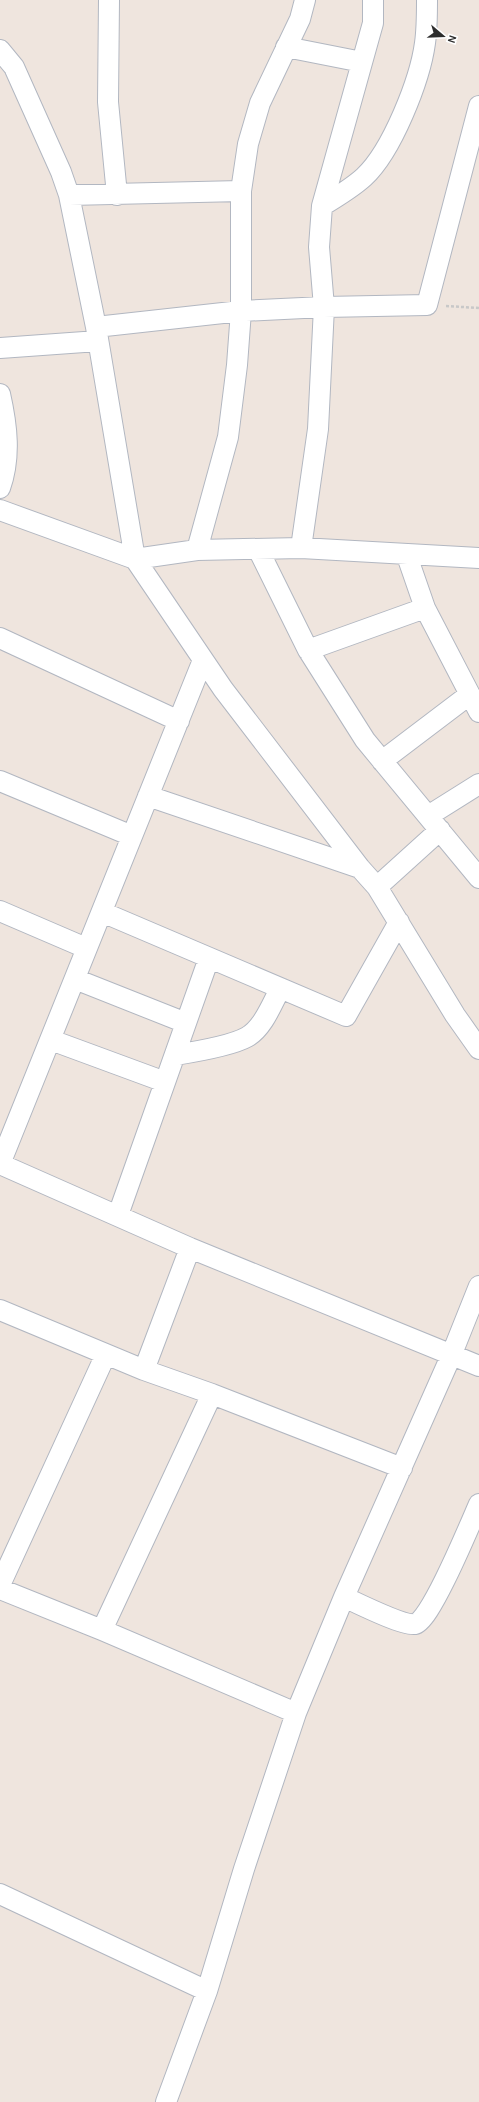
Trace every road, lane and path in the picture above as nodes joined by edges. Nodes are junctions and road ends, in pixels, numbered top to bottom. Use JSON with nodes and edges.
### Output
{"nodes":[{"id":1,"x":109,"y":0,"type":"edge"},
{"id":2,"x":305,"y":0,"type":"edge"},
{"id":3,"x":373,"y":0,"type":"edge"},
{"id":4,"x":428,"y":0,"type":"edge"},
{"id":5,"x":286,"y":47,"type":"junction"},
{"id":6,"x":0,"y":50,"type":"edge"},
{"id":7,"x":362,"y":62,"type":"junction"},
{"id":8,"x":7,"y":73,"type":"edge"},
{"id":9,"x":479,"y":106,"type":"edge"},
{"id":10,"x":241,"y":191,"type":"junction"},
{"id":11,"x":69,"y":195,"type":"junction"},
{"id":12,"x":117,"y":195,"type":"junction"},
{"id":13,"x":322,"y":206,"type":"junction"},
{"id":14,"x":427,"y":305,"type":"junction"},
{"id":15,"x":324,"y":306,"type":"junction"},
{"id":16,"x":479,"y":308,"type":"edge"},
{"id":17,"x":241,"y":311,"type":"junction"},
{"id":18,"x":97,"y":334,"type":"junction"},
{"id":19,"x":0,"y":348,"type":"edge"},
{"id":20,"x":0,"y":394,"type":"edge"},
{"id":21,"x":0,"y":488,"type":"edge"},
{"id":22,"x":0,"y":510,"type":"edge"},
{"id":23,"x":302,"y":548,"type":"junction"},
{"id":24,"x":258,"y":549,"type":"junction"},
{"id":25,"x":197,"y":550,"type":"junction"},
{"id":26,"x":407,"y":556,"type":"junction"},
{"id":27,"x":479,"y":558,"type":"edge"},
{"id":28,"x":135,"y":559,"type":"junction"},
{"id":29,"x":425,"y":608,"type":"junction"},
{"id":30,"x":0,"y":638,"type":"edge"},
{"id":31,"x":308,"y":650,"type":"junction"},
{"id":32,"x":203,"y":660,"type":"junction"},
{"id":33,"x":469,"y":695,"type":"junction"},
{"id":34,"x":479,"y":712,"type":"edge"},
{"id":35,"x":179,"y":721,"type":"junction"},
{"id":36,"x":382,"y":761,"type":"junction"},
{"id":37,"x":0,"y":781,"type":"edge"},
{"id":38,"x":479,"y":784,"type":"edge"},
{"id":39,"x":148,"y":796,"type":"junction"},
{"id":40,"x":434,"y":823,"type":"junction"},
{"id":41,"x":132,"y":836,"type":"junction"},
{"id":42,"x":360,"y":868,"type":"junction"},
{"id":43,"x":479,"y":878,"type":"edge"},
{"id":44,"x":377,"y":887,"type":"junction"},
{"id":45,"x":0,"y":911,"type":"edge"},
{"id":46,"x":102,"y":912,"type":"junction"},
{"id":47,"x":399,"y":922,"type":"junction"},
{"id":48,"x":86,"y":948,"type":"junction"},
{"id":49,"x":209,"y":958,"type":"junction"},
{"id":50,"x":75,"y":978,"type":"junction"},
{"id":51,"x":280,"y":989,"type":"junction"},
{"id":52,"x":186,"y":1023,"type":"junction"},
{"id":53,"x":51,"y":1040,"type":"junction"},
{"id":54,"x":479,"y":1049,"type":"edge"},
{"id":55,"x":174,"y":1055,"type":"junction"},
{"id":56,"x":165,"y":1082,"type":"junction"},
{"id":57,"x":0,"y":1164,"type":"edge"},
{"id":58,"x":118,"y":1215,"type":"junction"},
{"id":59,"x":190,"y":1248,"type":"junction"},
{"id":60,"x":479,"y":1286,"type":"edge"},
{"id":61,"x":0,"y":1310,"type":"edge"},
{"id":62,"x":106,"y":1354,"type":"junction"},
{"id":63,"x":450,"y":1356,"type":"junction"},
{"id":64,"x":479,"y":1366,"type":"edge"},
{"id":65,"x":144,"y":1370,"type":"junction"},
{"id":66,"x":212,"y":1394,"type":"junction"},
{"id":67,"x":402,"y":1468,"type":"junction"},
{"id":68,"x":479,"y":1504,"type":"edge"},
{"id":69,"x":0,"y":1585,"type":"edge"},
{"id":70,"x":0,"y":1589,"type":"edge"},
{"id":71,"x":344,"y":1597,"type":"junction"},
{"id":72,"x":102,"y":1630,"type":"junction"},
{"id":73,"x":296,"y":1713,"type":"junction"},
{"id":74,"x":0,"y":1894,"type":"edge"},
{"id":75,"x":207,"y":1991,"type":"junction"},
{"id":76,"x":166,"y":2102,"type":"edge"}],
"edges":[{"from":1,"to":12,"type":"street"},
{"from":2,"to":5,"type":"street"},
{"from":3,"to":7,"type":"street"},
{"from":4,"to":13,"type":"street"},
{"from":5,"to":7,"type":"street"},
{"from":5,"to":10,"type":"street"},
{"from":6,"to":8,"type":"street"},
{"from":7,"to":13,"type":"street"},
{"from":8,"to":11,"type":"street"},
{"from":9,"to":14,"type":"street"},
{"from":10,"to":12,"type":"street"},
{"from":10,"to":17,"type":"street"},
{"from":11,"to":12,"type":"street"},
{"from":11,"to":18,"type":"street"},
{"from":13,"to":15,"type":"street"},
{"from":14,"to":15,"type":"street"},
{"from":14,"to":16,"type":"path"},
{"from":15,"to":17,"type":"street"},
{"from":15,"to":23,"type":"street"},
{"from":17,"to":18,"type":"street"},
{"from":17,"to":25,"type":"street"},
{"from":18,"to":19,"type":"street"},
{"from":18,"to":28,"type":"street"},
{"from":20,"to":21,"type":"street"},
{"from":22,"to":28,"type":"street"},
{"from":23,"to":24,"type":"street"},
{"from":23,"to":26,"type":"street"},
{"from":24,"to":25,"type":"street"},
{"from":24,"to":31,"type":"street"},
{"from":25,"to":28,"type":"street"},
{"from":26,"to":27,"type":"street"},
{"from":26,"to":29,"type":"street"},
{"from":28,"to":32,"type":"street"},
{"from":29,"to":31,"type":"street"},
{"from":29,"to":33,"type":"street"},
{"from":30,"to":35,"type":"street"},
{"from":31,"to":36,"type":"street"},
{"from":32,"to":35,"type":"street"},
{"from":32,"to":42,"type":"street"},
{"from":33,"to":34,"type":"street"},
{"from":33,"to":36,"type":"street"},
{"from":35,"to":39,"type":"street"},
{"from":36,"to":40,"type":"street"},
{"from":37,"to":41,"type":"street"},
{"from":38,"to":40,"type":"street"},
{"from":39,"to":41,"type":"street"},
{"from":39,"to":42,"type":"street"},
{"from":40,"to":43,"type":"street"},
{"from":40,"to":44,"type":"street"},
{"from":41,"to":46,"type":"street"},
{"from":42,"to":44,"type":"street"},
{"from":44,"to":47,"type":"street"},
{"from":45,"to":48,"type":"street"},
{"from":46,"to":48,"type":"street"},
{"from":46,"to":49,"type":"street"},
{"from":47,"to":51,"type":"street"},
{"from":47,"to":54,"type":"street"},
{"from":48,"to":50,"type":"street"},
{"from":49,"to":51,"type":"street"},
{"from":49,"to":52,"type":"street"},
{"from":50,"to":52,"type":"street"},
{"from":50,"to":53,"type":"street"},
{"from":51,"to":55,"type":"street"},
{"from":52,"to":55,"type":"street"},
{"from":53,"to":56,"type":"street"},
{"from":53,"to":57,"type":"street"},
{"from":55,"to":56,"type":"street"},
{"from":56,"to":58,"type":"street"},
{"from":57,"to":58,"type":"street"},
{"from":58,"to":59,"type":"street"},
{"from":59,"to":63,"type":"street"},
{"from":59,"to":65,"type":"street"},
{"from":60,"to":63,"type":"street"},
{"from":61,"to":62,"type":"street"},
{"from":62,"to":65,"type":"street"},
{"from":62,"to":69,"type":"street"},
{"from":63,"to":64,"type":"street"},
{"from":63,"to":67,"type":"street"},
{"from":65,"to":66,"type":"street"},
{"from":66,"to":67,"type":"street"},
{"from":66,"to":72,"type":"street"},
{"from":67,"to":71,"type":"street"},
{"from":68,"to":71,"type":"street"},
{"from":70,"to":72,"type":"street"},
{"from":71,"to":73,"type":"street"},
{"from":72,"to":73,"type":"street"},
{"from":73,"to":75,"type":"street"},
{"from":74,"to":75,"type":"street"},
{"from":75,"to":76,"type":"street"}]}
